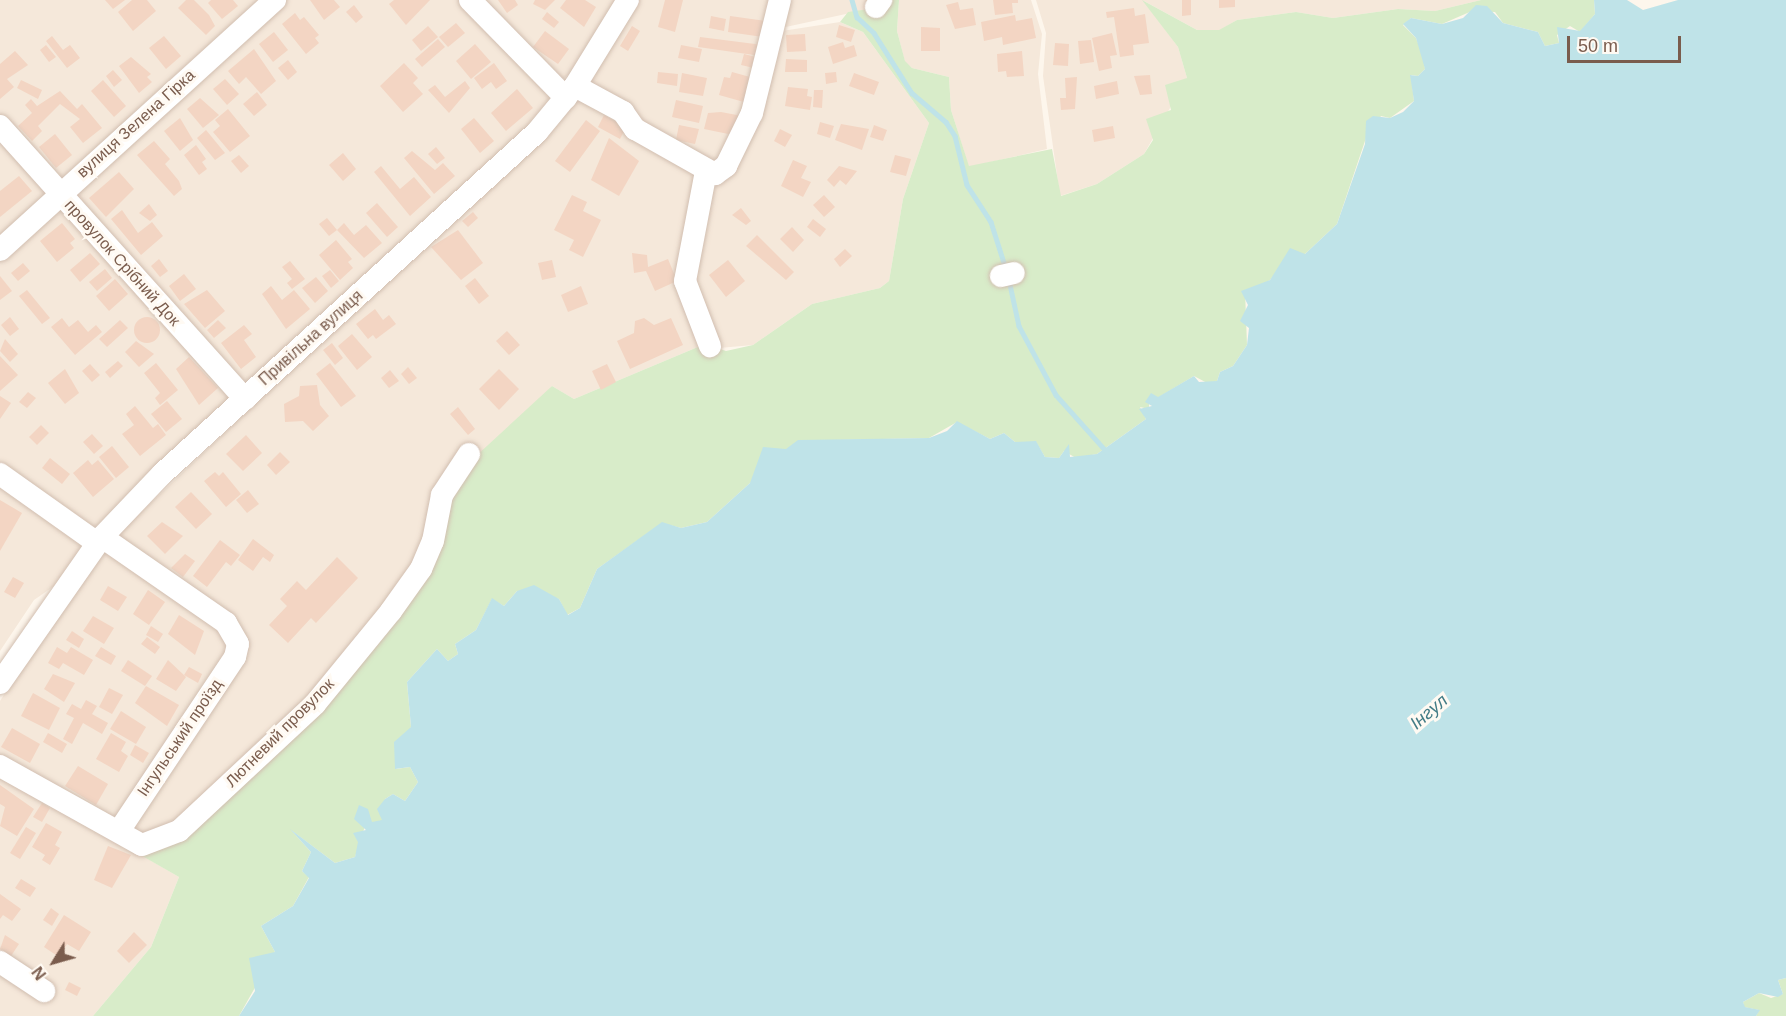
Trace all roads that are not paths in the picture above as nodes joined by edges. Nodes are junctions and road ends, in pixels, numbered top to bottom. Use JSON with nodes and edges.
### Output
{"nodes":[{"id":1,"x":275,"y":0,"type":"edge"},
{"id":2,"x":470,"y":0,"type":"edge"},
{"id":3,"x":627,"y":0,"type":"edge"},
{"id":4,"x":780,"y":0,"type":"edge"},
{"id":5,"x":570,"y":92,"type":"junction"},
{"id":6,"x":0,"y":126,"type":"edge"},
{"id":7,"x":706,"y":171,"type":"junction"},
{"id":8,"x":61,"y":196,"type":"junction"},
{"id":9,"x":0,"y":250,"type":"edge"},
{"id":10,"x":710,"y":346,"type":"dead end"},
{"id":11,"x":244,"y":399,"type":"junction"},
{"id":12,"x":469,"y":454,"type":"dead end"},
{"id":13,"x":0,"y":474,"type":"edge"},
{"id":14,"x":100,"y":540,"type":"junction"},
{"id":15,"x":0,"y":683,"type":"edge"},
{"id":16,"x":0,"y":766,"type":"edge"},
{"id":17,"x":119,"y":831,"type":"junction"},
{"id":18,"x":0,"y":962,"type":"edge"},
{"id":19,"x":44,"y":991,"type":"dead end"}],
"edges":[{"from":1,"to":8,"type":"street","name":"вулиця Зелена Гірка"},
{"from":2,"to":5,"type":"street"},
{"from":3,"to":5,"type":"street","name":"Привільна вулиця"},
{"from":4,"to":7,"type":"street"},
{"from":5,"to":7,"type":"street"},
{"from":5,"to":11,"type":"street","name":"Привільна вулиця"},
{"from":6,"to":8,"type":"street","name":"провулок Срібний Док"},
{"from":7,"to":10,"type":"street"},
{"from":8,"to":9,"type":"street","name":"вулиця Зелена Гірка"},
{"from":8,"to":11,"type":"street","name":"провулок Срібний Док"},
{"from":11,"to":14,"type":"street","name":"Привільна вулиця"},
{"from":12,"to":17,"type":"street","name":"Лютневий провулок"},
{"from":13,"to":14,"type":"street"},
{"from":14,"to":15,"type":"street","name":"Привільна вулиця"},
{"from":14,"to":17,"type":"street","name":"Інгульський проїзд"},
{"from":16,"to":17,"type":"street","name":"Лютневий провулок"},
{"from":18,"to":19,"type":"street"}]}
